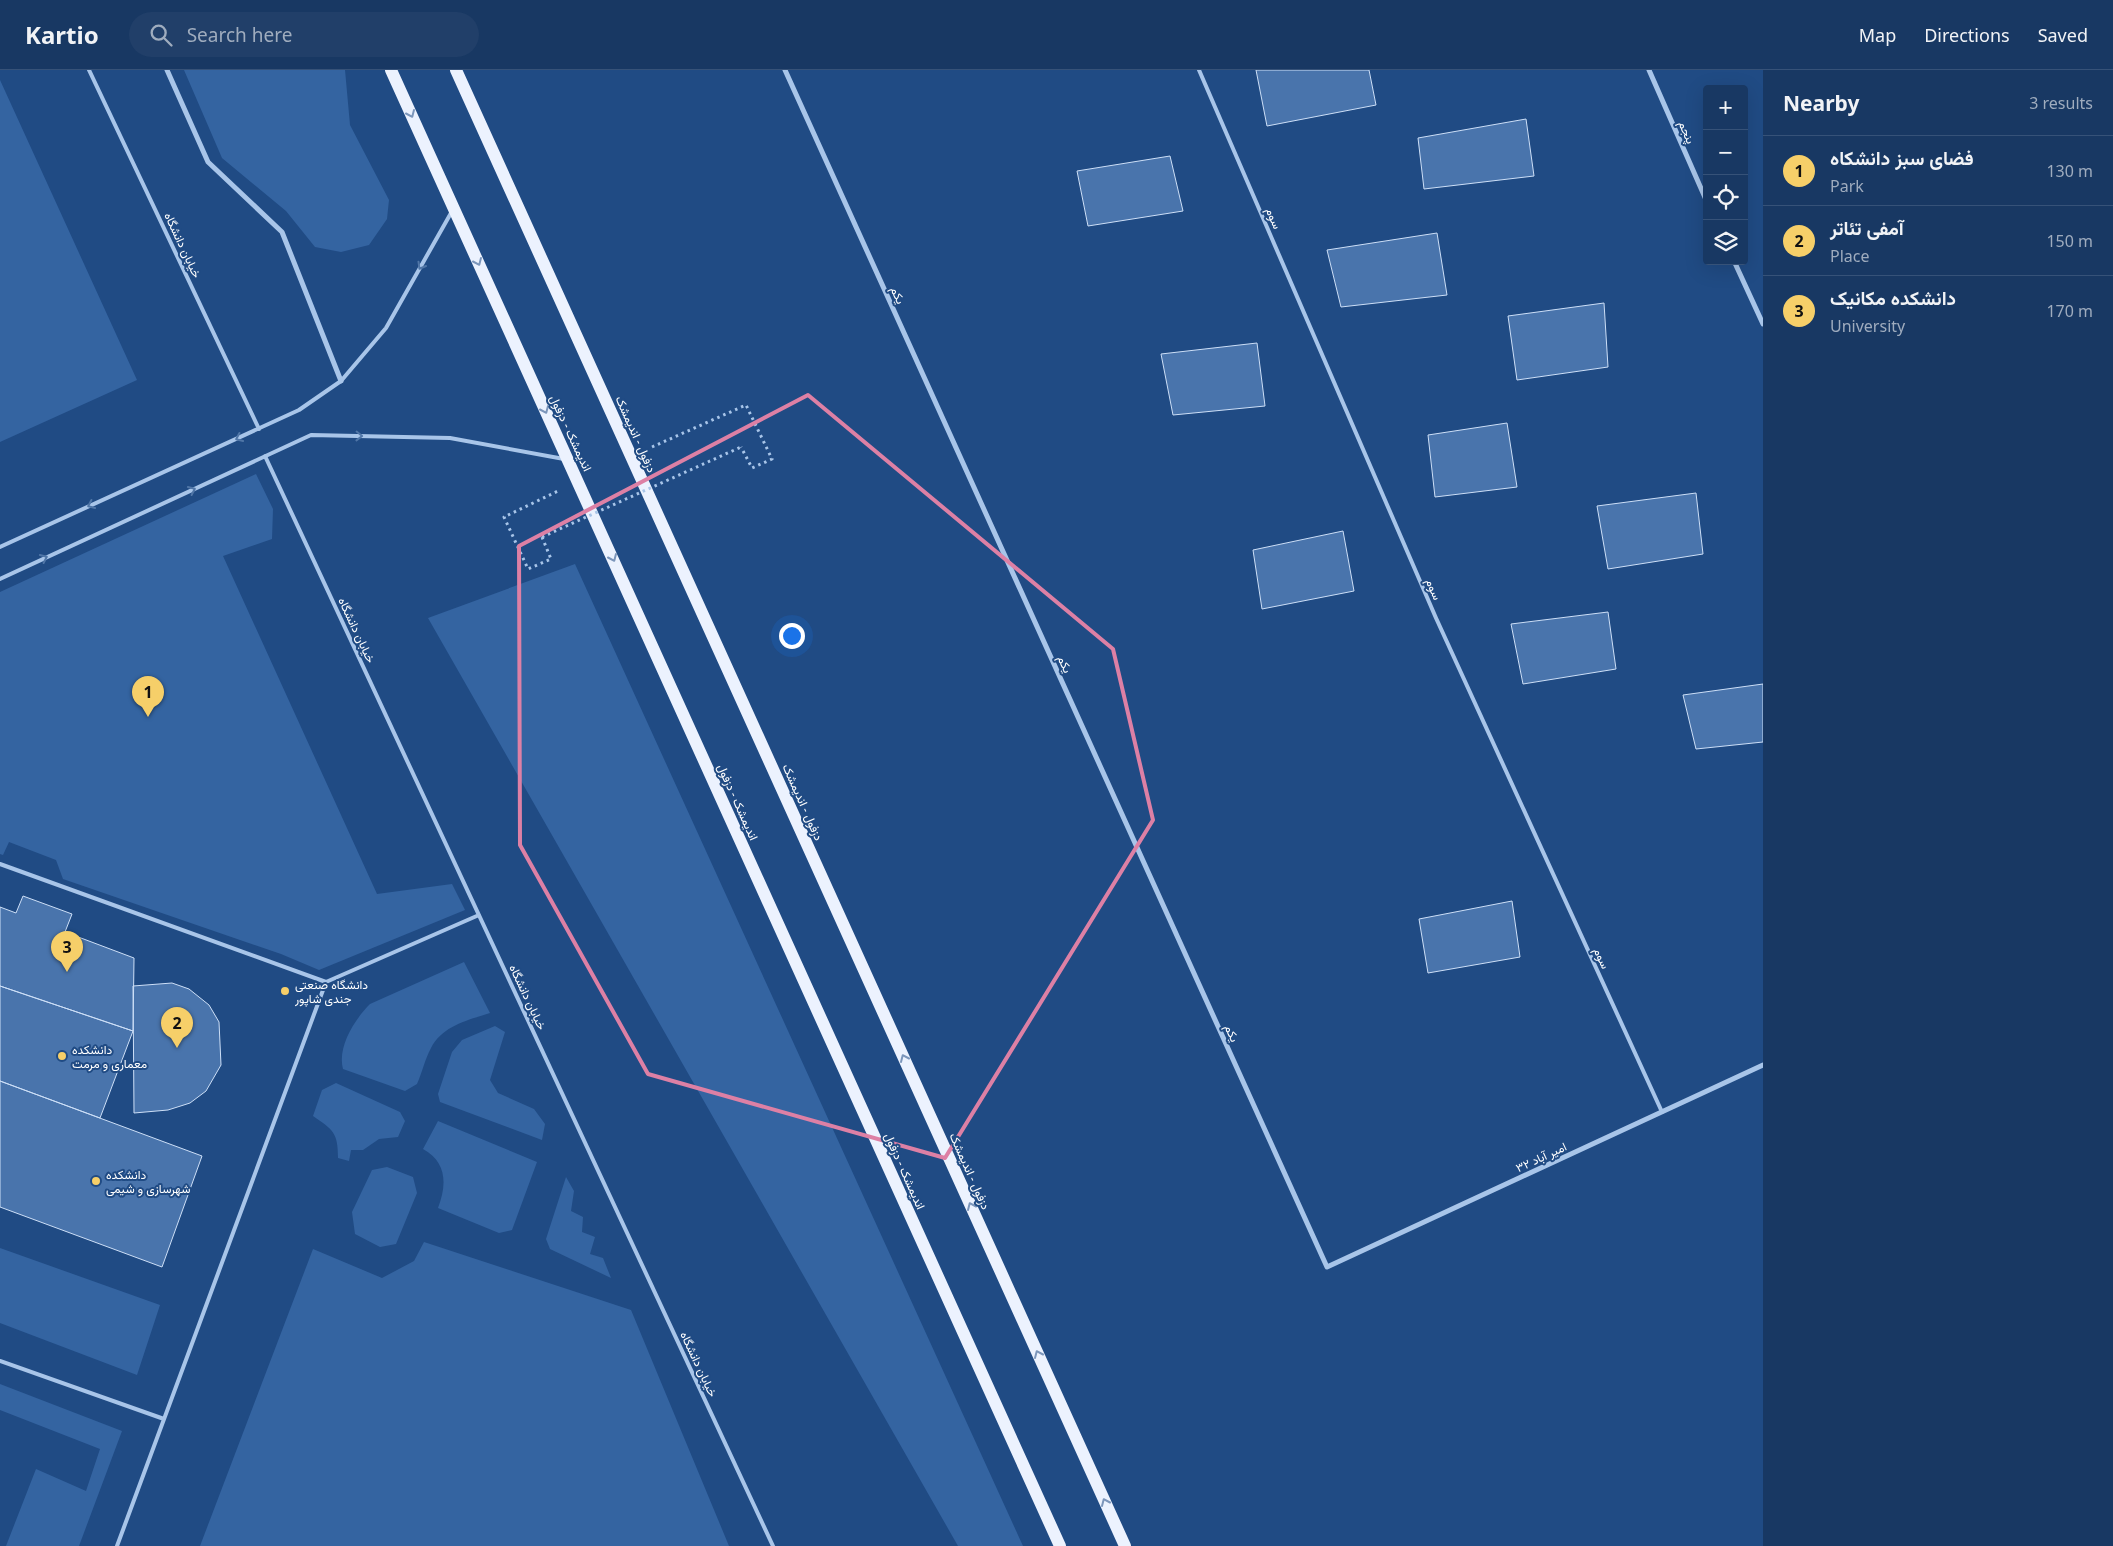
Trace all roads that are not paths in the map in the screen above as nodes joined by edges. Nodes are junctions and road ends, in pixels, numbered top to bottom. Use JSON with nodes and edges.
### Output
{"nodes":[{"id":1,"x":89,"y":70,"type":"edge"},
{"id":2,"x":167,"y":70,"type":"edge"},
{"id":3,"x":391,"y":70,"type":"edge"},
{"id":4,"x":456,"y":70,"type":"edge"},
{"id":5,"x":785,"y":70,"type":"edge"},
{"id":6,"x":1199,"y":70,"type":"edge"},
{"id":7,"x":1649,"y":70,"type":"edge"},
{"id":8,"x":1703,"y":193,"type":"edge"},
{"id":9,"x":454,"y":208,"type":"junction"},
{"id":10,"x":1736,"y":265,"type":"edge"},
{"id":11,"x":1763,"y":324,"type":"edge"},
{"id":12,"x":341,"y":381,"type":"junction"},
{"id":13,"x":260,"y":429,"type":"junction"},
{"id":14,"x":265,"y":456,"type":"junction"},
{"id":15,"x":568,"y":460,"type":"junction"},
{"id":16,"x":0,"y":547,"type":"edge"},
{"id":17,"x":0,"y":579,"type":"edge"},
{"id":18,"x":0,"y":864,"type":"edge"},
{"id":19,"x":479,"y":915,"type":"junction"},
{"id":20,"x":326,"y":982,"type":"junction"},
{"id":21,"x":1763,"y":1065,"type":"edge"},
{"id":22,"x":1662,"y":1112,"type":"junction"},
{"id":23,"x":1327,"y":1267,"type":"joint"},
{"id":24,"x":0,"y":1361,"type":"edge"},
{"id":25,"x":164,"y":1419,"type":"junction"},
{"id":26,"x":117,"y":1546,"type":"edge"},
{"id":27,"x":773,"y":1546,"type":"edge"},
{"id":28,"x":1060,"y":1546,"type":"edge"},
{"id":29,"x":1125,"y":1546,"type":"edge"}],
"edges":[{"from":1,"to":13,"type":"lane","name":"خیابان دانشگاه"},
{"from":2,"to":12,"type":"street"},
{"from":3,"to":9,"type":"main road","name":"اندیمشک - دزفول","one_way":true},
{"from":29,"to":4,"type":"main road","name":"دزفول - اندیمشک","one_way":true},
{"from":5,"to":23,"type":"street","name":"یکم"},
{"from":6,"to":22,"type":"lane","name":"سوم"},
{"from":7,"to":8,"type":"street","name":"پنجم"},
{"from":9,"to":12,"type":"lane","one_way":true},
{"from":9,"to":15,"type":"main road","name":"اندیمشک - دزفول","one_way":true},
{"from":10,"to":11,"type":"street"},
{"from":12,"to":13,"type":"lane"},
{"from":13,"to":16,"type":"lane","one_way":true},
{"from":14,"to":15,"type":"lane","one_way":true},
{"from":17,"to":14,"type":"lane","one_way":true},
{"from":14,"to":19,"type":"lane","name":"خیابان دانشگاه"},
{"from":15,"to":28,"type":"main road","name":"اندیمشک - دزفول","one_way":true},
{"from":18,"to":20,"type":"lane"},
{"from":19,"to":20,"type":"lane"},
{"from":19,"to":27,"type":"lane","name":"خیابان دانشگاه"},
{"from":20,"to":25,"type":"lane"},
{"from":21,"to":22,"type":"street","name":"۳۲ امیر آباد"},
{"from":22,"to":23,"type":"street","name":"۳۲ امیر آباد"},
{"from":24,"to":25,"type":"lane"},
{"from":25,"to":26,"type":"lane"}]}
